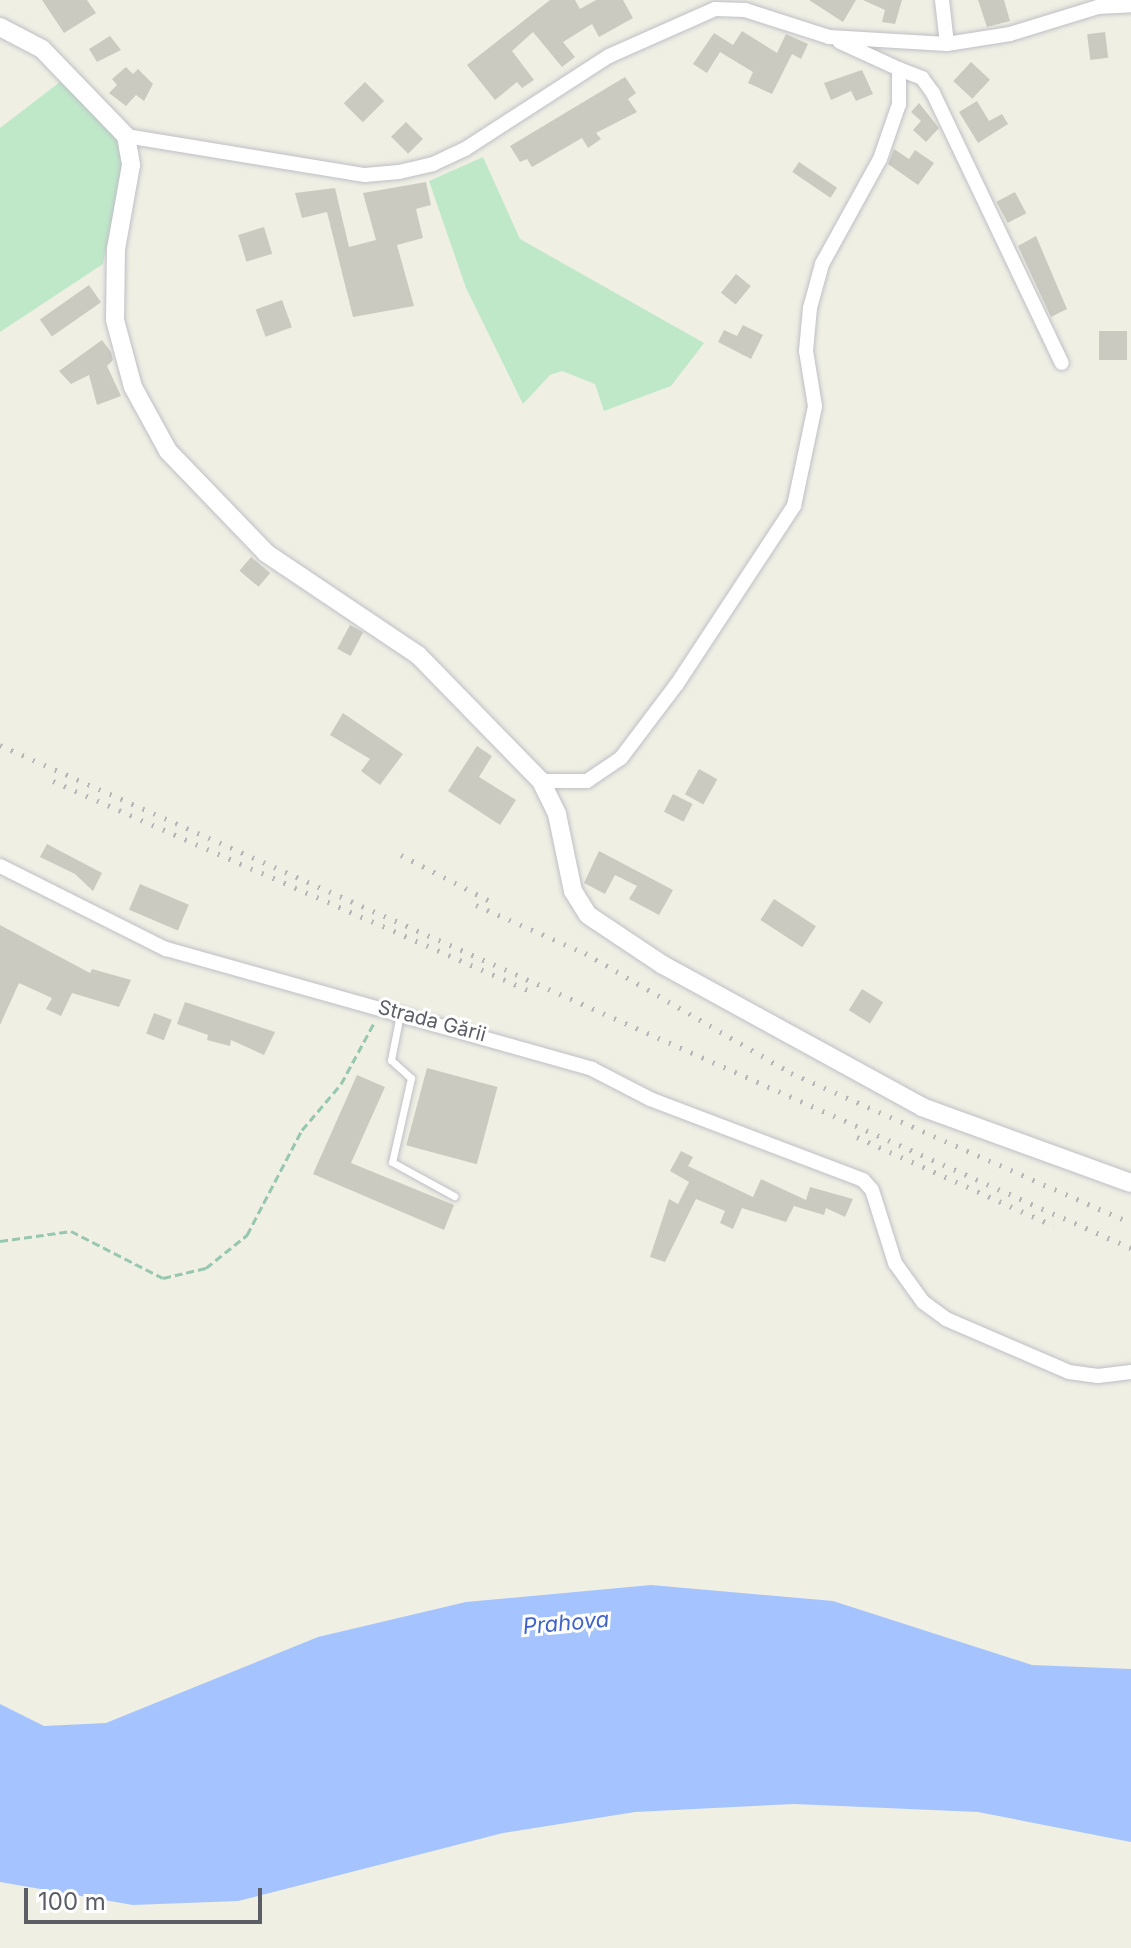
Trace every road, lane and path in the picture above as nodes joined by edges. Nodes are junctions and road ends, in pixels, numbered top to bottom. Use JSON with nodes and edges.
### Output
{"nodes":[{"id":1,"x":942,"y":0,"type":"edge"},
{"id":2,"x":1114,"y":2,"type":"edge"},
{"id":3,"x":718,"y":4,"type":"edge"},
{"id":4,"x":1131,"y":5,"type":"edge"},
{"id":5,"x":0,"y":27,"type":"edge"},
{"id":6,"x":829,"y":37,"type":"junction"},
{"id":7,"x":947,"y":44,"type":"junction"},
{"id":8,"x":899,"y":69,"type":"junction"},
{"id":9,"x":126,"y":136,"type":"junction"},
{"id":10,"x":1062,"y":363,"type":"dead end"},
{"id":11,"x":541,"y":781,"type":"junction"},
{"id":12,"x":1,"y":870,"type":"edge"},
{"id":13,"x":383,"y":1007,"type":"junction"},
{"id":14,"x":400,"y":1011,"type":"junction"},
{"id":15,"x":1131,"y":1183,"type":"edge"},
{"id":16,"x":454,"y":1196,"type":"dead end"},
{"id":17,"x":0,"y":1241,"type":"edge"},
{"id":18,"x":1131,"y":1372,"type":"edge"}],
"edges":[{"from":1,"to":7,"type":"street"},
{"from":2,"to":4,"type":"street"},
{"from":2,"to":7,"type":"street"},
{"from":3,"to":6,"type":"street"},
{"from":3,"to":9,"type":"street"},
{"from":5,"to":9,"type":"street"},
{"from":6,"to":7,"type":"street"},
{"from":6,"to":8,"type":"street"},
{"from":8,"to":10,"type":"street"},
{"from":8,"to":11,"type":"street"},
{"from":9,"to":11,"type":"street"},
{"from":11,"to":15,"type":"street"},
{"from":12,"to":13,"type":"street","name":"Strada Gării"},
{"from":13,"to":14,"type":"street","name":"Strada Gării"},
{"from":13,"to":17,"type":"path"},
{"from":14,"to":16,"type":"lane"},
{"from":14,"to":18,"type":"street","name":"Strada Gării"}]}
